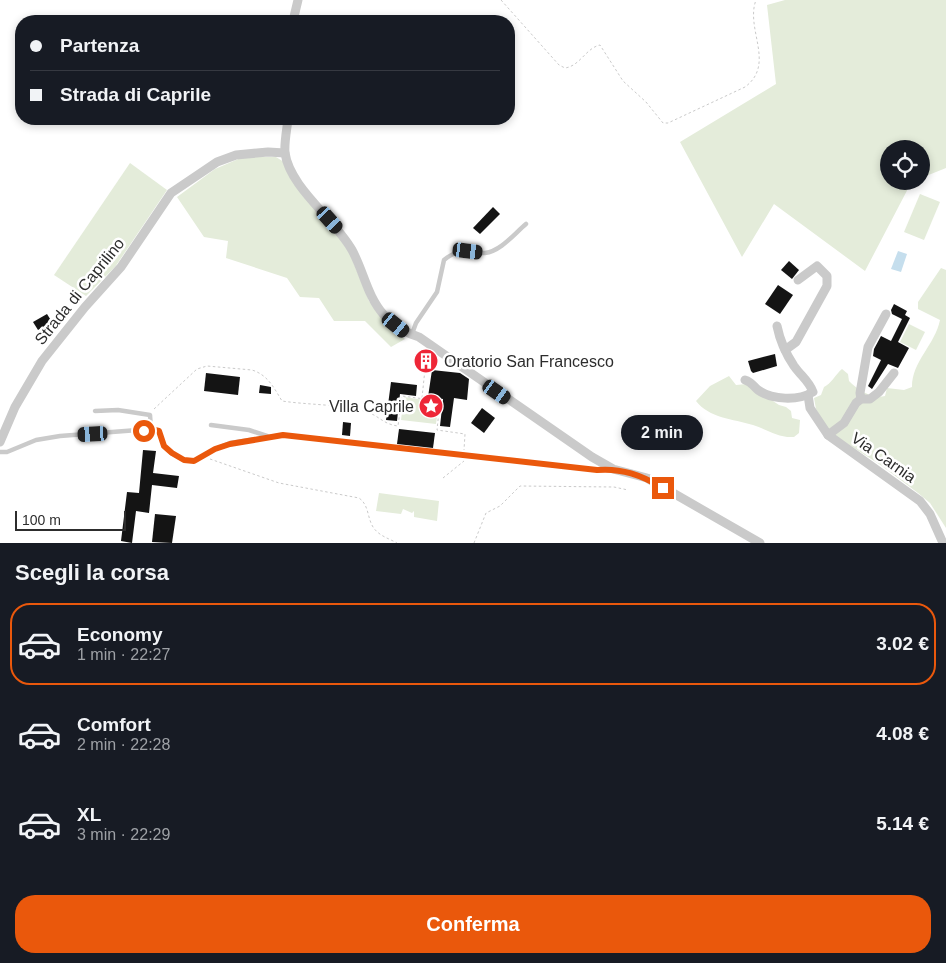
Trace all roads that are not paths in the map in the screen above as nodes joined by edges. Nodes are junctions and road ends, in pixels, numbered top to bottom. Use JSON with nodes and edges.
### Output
{"nodes":[{"id":1,"x":298,"y":0,"type":"edge"},
{"id":2,"x":294,"y":15,"type":"edge"},
{"id":3,"x":287,"y":125,"type":"edge"},
{"id":4,"x":285,"y":153,"type":"junction"},
{"id":5,"x":526,"y":224,"type":"dead end"},
{"id":6,"x":798,"y":280,"type":"dead end"},
{"id":7,"x":886,"y":314,"type":"dead end"},
{"id":8,"x":777,"y":326,"type":"dead end"},
{"id":9,"x":412,"y":335,"type":"junction"},
{"id":10,"x":785,"y":350,"type":"junction"},
{"id":11,"x":894,"y":373,"type":"dead end"},
{"id":12,"x":745,"y":380,"type":"dead end"},
{"id":13,"x":808,"y":395,"type":"junction"},
{"id":14,"x":861,"y":399,"type":"junction"},
{"id":15,"x":95,"y":411,"type":"dead end"},
{"id":16,"x":210,"y":425,"type":"dead end"},
{"id":17,"x":151,"y":429,"type":"junction"},
{"id":18,"x":269,"y":436,"type":"junction"},
{"id":19,"x":828,"y":436,"type":"junction"},
{"id":20,"x":0,"y":442,"type":"edge"},
{"id":21,"x":0,"y":452,"type":"edge"},
{"id":22,"x":613,"y":469,"type":"junction"},
{"id":23,"x":760,"y":543,"type":"edge"},
{"id":24,"x":943,"y":543,"type":"edge"}],
"edges":[{"from":1,"to":2,"type":"street"},
{"from":3,"to":4,"type":"street"},
{"from":4,"to":9,"type":"street"},
{"from":4,"to":20,"type":"street","name":"Strada di Caprilino"},
{"from":5,"to":9,"type":"lane"},
{"from":6,"to":10,"type":"street"},
{"from":7,"to":14,"type":"street"},
{"from":8,"to":10,"type":"street"},
{"from":9,"to":22,"type":"street"},
{"from":10,"to":13,"type":"street","name":"Via Carnia"},
{"from":11,"to":14,"type":"street"},
{"from":12,"to":13,"type":"street"},
{"from":13,"to":19,"type":"street","name":"Via Carnia"},
{"from":14,"to":19,"type":"street"},
{"from":15,"to":17,"type":"lane"},
{"from":16,"to":18,"type":"lane"},
{"from":17,"to":18,"type":"lane"},
{"from":17,"to":21,"type":"lane"},
{"from":18,"to":22,"type":"lane"},
{"from":19,"to":24,"type":"street","name":"Via Carnia"},
{"from":22,"to":23,"type":"street"}]}
